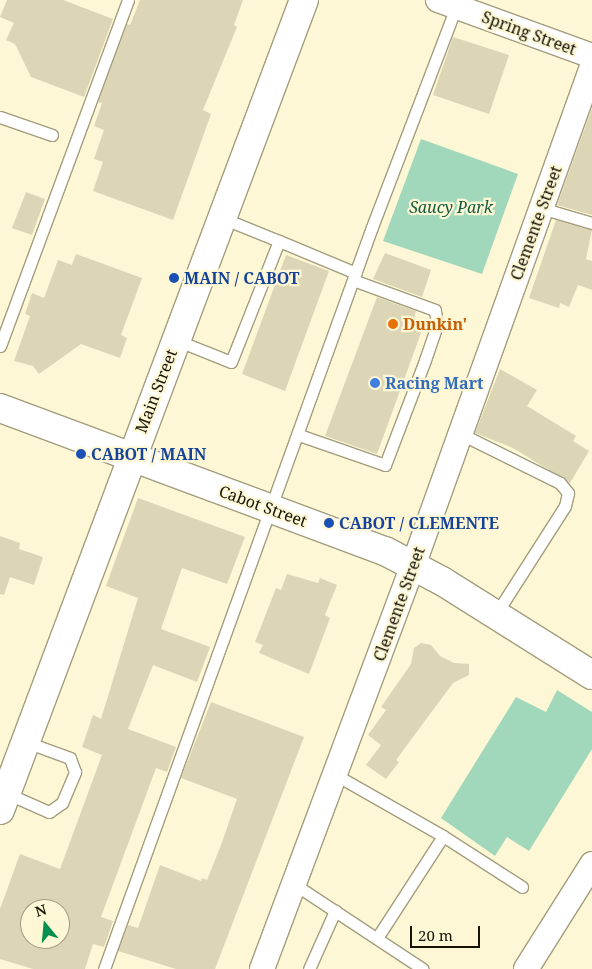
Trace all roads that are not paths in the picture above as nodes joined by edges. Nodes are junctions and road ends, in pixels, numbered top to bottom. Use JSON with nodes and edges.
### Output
{"nodes":[{"id":1,"x":128,"y":0,"type":"edge"},
{"id":2,"x":304,"y":0,"type":"edge"},
{"id":3,"x":451,"y":2,"type":"edge"},
{"id":4,"x":592,"y":56,"type":"edge"},
{"id":5,"x":592,"y":68,"type":"edge"},
{"id":6,"x":0,"y":117,"type":"edge"},
{"id":7,"x":52,"y":135,"type":"dead end"},
{"id":8,"x":542,"y":208,"type":"junction"},
{"id":9,"x":222,"y":218,"type":"junction"},
{"id":10,"x":592,"y":222,"type":"edge"},
{"id":11,"x":279,"y":242,"type":"junction"},
{"id":12,"x":355,"y":276,"type":"junction"},
{"id":13,"x":176,"y":340,"type":"junction"},
{"id":14,"x":0,"y":346,"type":"edge"},
{"id":15,"x":0,"y":408,"type":"edge"},
{"id":16,"x":460,"y":434,"type":"junction"},
{"id":17,"x":298,"y":435,"type":"junction"},
{"id":18,"x":131,"y":458,"type":"junction"},
{"id":19,"x":272,"y":510,"type":"junction"},
{"id":20,"x":413,"y":566,"type":"junction"},
{"id":21,"x":496,"y":614,"type":"junction"},
{"id":22,"x":592,"y":675,"type":"edge"},
{"id":23,"x":25,"y":742,"type":"junction"},
{"id":24,"x":334,"y":774,"type":"junction"},
{"id":25,"x":3,"y":801,"type":"edge"},
{"id":26,"x":443,"y":836,"type":"junction"},
{"id":27,"x":592,"y":864,"type":"edge"},
{"id":28,"x":294,"y":884,"type":"junction"},
{"id":29,"x":522,"y":887,"type":"dead end"},
{"id":30,"x":335,"y":911,"type":"junction"},
{"id":31,"x":377,"y":938,"type":"junction"},
{"id":32,"x":104,"y":969,"type":"edge"},
{"id":33,"x":262,"y":969,"type":"edge"},
{"id":34,"x":309,"y":969,"type":"edge"},
{"id":35,"x":423,"y":969,"type":"edge"},
{"id":36,"x":526,"y":969,"type":"edge"}],
"edges":[{"from":1,"to":14,"type":"lane"},
{"from":2,"to":9,"type":"main road","name":"Main Street"},
{"from":3,"to":4,"type":"street","name":"Spring Street"},
{"from":3,"to":12,"type":"lane"},
{"from":5,"to":8,"type":"street","name":"Clemente Street"},
{"from":6,"to":7,"type":"lane"},
{"from":8,"to":10,"type":"lane"},
{"from":8,"to":16,"type":"street","name":"Clemente Street"},
{"from":9,"to":11,"type":"lane"},
{"from":9,"to":13,"type":"main road","name":"Main Street"},
{"from":11,"to":12,"type":"lane"},
{"from":11,"to":13,"type":"lane"},
{"from":12,"to":17,"type":"lane"},
{"from":12,"to":17,"type":"lane"},
{"from":13,"to":18,"type":"main road","name":"Main Street"},
{"from":15,"to":18,"type":"main road","name":"Cabot Street"},
{"from":16,"to":20,"type":"street","name":"Clemente Street"},
{"from":16,"to":21,"type":"lane"},
{"from":17,"to":19,"type":"lane"},
{"from":18,"to":19,"type":"main road","name":"Cabot Street"},
{"from":18,"to":23,"type":"main road","name":"Main Street"},
{"from":19,"to":20,"type":"main road","name":"Cabot Street"},
{"from":19,"to":32,"type":"lane"},
{"from":20,"to":21,"type":"main road","name":"Cabot Street"},
{"from":20,"to":24,"type":"street","name":"Clemente Street"},
{"from":21,"to":22,"type":"main road","name":"Cabot Street"},
{"from":23,"to":25,"type":"main road","name":"Main Street"},
{"from":23,"to":25,"type":"lane"},
{"from":24,"to":26,"type":"lane"},
{"from":24,"to":28,"type":"street","name":"Clemente Street"},
{"from":26,"to":29,"type":"lane"},
{"from":26,"to":31,"type":"lane"},
{"from":27,"to":36,"type":"street"},
{"from":28,"to":30,"type":"lane"},
{"from":28,"to":33,"type":"street","name":"Clemente Street"},
{"from":30,"to":31,"type":"lane"},
{"from":30,"to":34,"type":"lane"},
{"from":31,"to":35,"type":"lane"}]}
